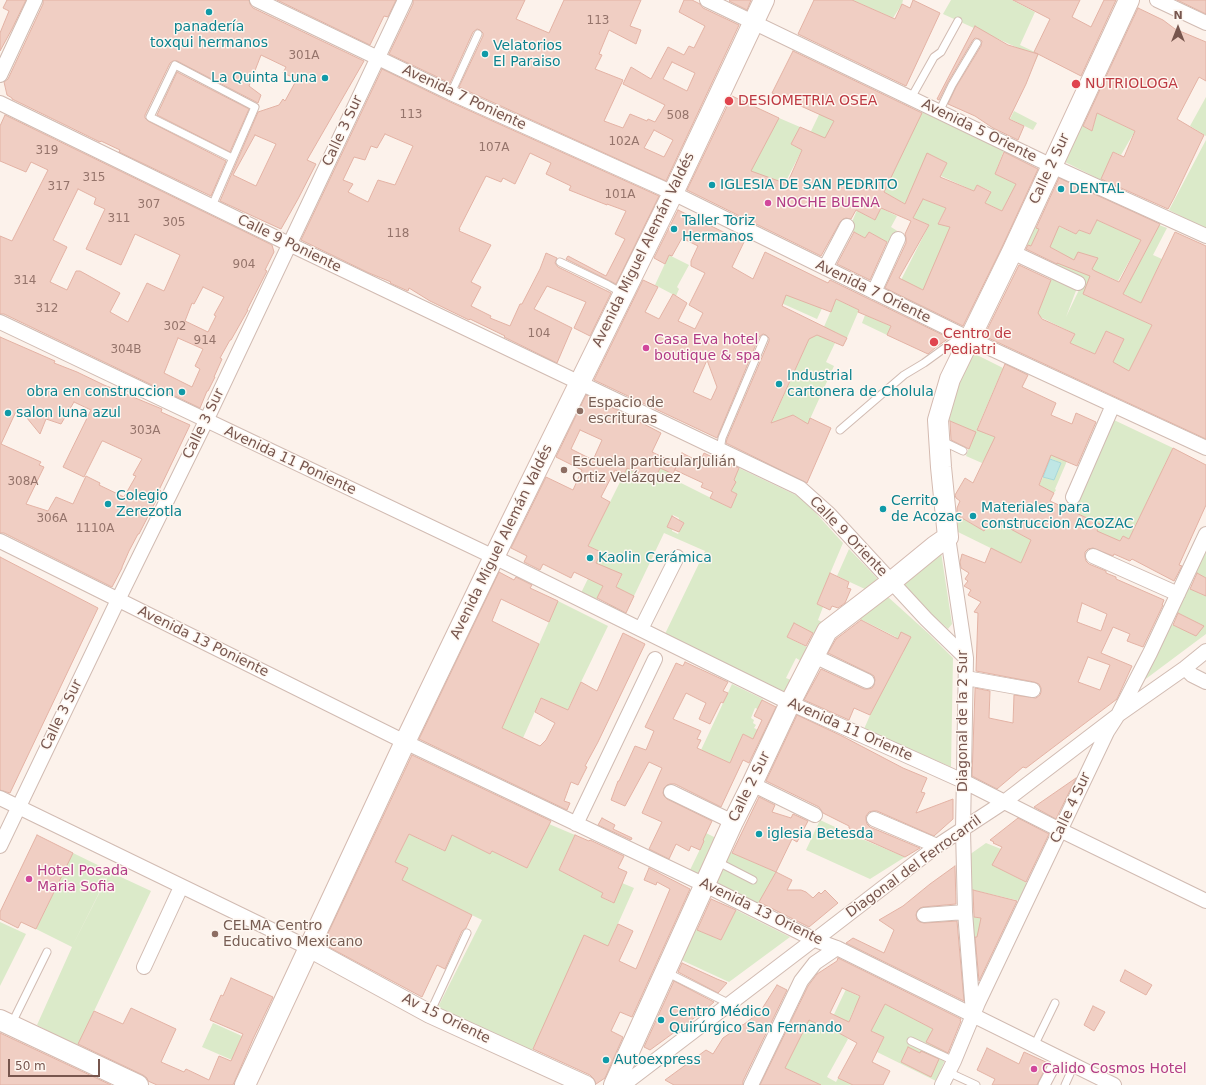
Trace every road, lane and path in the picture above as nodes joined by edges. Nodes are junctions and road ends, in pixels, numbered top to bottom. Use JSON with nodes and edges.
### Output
{"nodes":[{"id":1,"x":35,"y":0,"type":"edge"},
{"id":2,"x":257,"y":0,"type":"edge"},
{"id":3,"x":405,"y":0,"type":"edge"},
{"id":4,"x":706,"y":0,"type":"edge"},
{"id":5,"x":764,"y":0,"type":"edge"},
{"id":6,"x":1130,"y":0,"type":"edge"},
{"id":7,"x":1157,"y":0,"type":"edge"},
{"id":8,"x":753,"y":22,"type":"junction"},
{"id":9,"x":958,"y":22,"type":"dead end"},
{"id":10,"x":1206,"y":23,"type":"edge"},
{"id":11,"x":478,"y":34,"type":"dead end"},
{"id":12,"x":977,"y":43,"type":"dead end"},
{"id":13,"x":377,"y":58,"type":"junction"},
{"id":14,"x":0,"y":74,"type":"edge"},
{"id":15,"x":451,"y":93,"type":"junction"},
{"id":16,"x":911,"y":98,"type":"junction"},
{"id":17,"x":0,"y":103,"type":"edge"},
{"id":18,"x":939,"y":112,"type":"junction"},
{"id":19,"x":232,"y":158,"type":"junction"},
{"id":20,"x":1052,"y":166,"type":"junction"},
{"id":21,"x":672,"y":194,"type":"junction"},
{"id":22,"x":212,"y":206,"type":"junction"},
{"id":23,"x":847,"y":226,"type":"dead end"},
{"id":24,"x":1206,"y":236,"type":"edge"},
{"id":25,"x":898,"y":239,"type":"dead end"},
{"id":26,"x":289,"y":244,"type":"junction"},
{"id":27,"x":1012,"y":252,"type":"junction"},
{"id":28,"x":560,"y":262,"type":"dead end"},
{"id":29,"x":825,"y":268,"type":"junction"},
{"id":30,"x":1078,"y":283,"type":"dead end"},
{"id":31,"x":874,"y":292,"type":"junction"},
{"id":32,"x":623,"y":294,"type":"junction"},
{"id":33,"x":0,"y":322,"type":"edge"},
{"id":34,"x":966,"y":337,"type":"junction"},
{"id":35,"x":764,"y":339,"type":"dead end"},
{"id":36,"x":579,"y":383,"type":"junction"},
{"id":37,"x":1113,"y":405,"type":"junction"},
{"id":38,"x":206,"y":420,"type":"junction"},
{"id":39,"x":840,"y":430,"type":"dead end"},
{"id":40,"x":939,"y":440,"type":"junction"},
{"id":41,"x":1206,"y":448,"type":"edge"},
{"id":42,"x":720,"y":450,"type":"junction"},
{"id":43,"x":964,"y":451,"type":"dead end"},
{"id":44,"x":1073,"y":497,"type":"dead end"},
{"id":45,"x":1206,"y":534,"type":"edge"},
{"id":46,"x":948,"y":537,"type":"junction"},
{"id":47,"x":0,"y":541,"type":"edge"},
{"id":48,"x":1093,"y":556,"type":"dead end"},
{"id":49,"x":494,"y":557,"type":"junction"},
{"id":50,"x":677,"y":557,"type":"dead end"},
{"id":51,"x":891,"y":582,"type":"junction"},
{"id":52,"x":1178,"y":594,"type":"junction"},
{"id":53,"x":118,"y":600,"type":"junction"},
{"id":54,"x":641,"y":629,"type":"junction"},
{"id":55,"x":1206,"y":650,"type":"edge"},
{"id":56,"x":814,"y":656,"type":"junction"},
{"id":57,"x":966,"y":658,"type":"junction"},
{"id":58,"x":655,"y":659,"type":"dead end"},
{"id":59,"x":1185,"y":668,"type":"junction"},
{"id":60,"x":966,"y":678,"type":"junction"},
{"id":61,"x":867,"y":681,"type":"dead end"},
{"id":62,"x":1206,"y":682,"type":"edge"},
{"id":63,"x":1033,"y":690,"type":"dead end"},
{"id":64,"x":790,"y":703,"type":"junction"},
{"id":65,"x":1118,"y":715,"type":"junction"},
{"id":66,"x":405,"y":742,"type":"junction"},
{"id":67,"x":963,"y":781,"type":"junction"},
{"id":68,"x":752,"y":784,"type":"junction"},
{"id":69,"x":671,"y":792,"type":"dead end"},
{"id":70,"x":0,"y":798,"type":"edge"},
{"id":71,"x":1004,"y":802,"type":"junction"},
{"id":72,"x":18,"y":806,"type":"junction"},
{"id":73,"x":815,"y":814,"type":"dead end"},
{"id":74,"x":874,"y":819,"type":"dead end"},
{"id":75,"x":733,"y":822,"type":"junction"},
{"id":76,"x":576,"y":824,"type":"junction"},
{"id":77,"x":963,"y":828,"type":"junction"},
{"id":78,"x":1060,"y":830,"type":"junction"},
{"id":79,"x":0,"y":846,"type":"edge"},
{"id":80,"x":937,"y":846,"type":"junction"},
{"id":81,"x":716,"y":860,"type":"junction"},
{"id":82,"x":753,"y":880,"type":"dead end"},
{"id":83,"x":705,"y":885,"type":"junction"},
{"id":84,"x":181,"y":886,"type":"junction"},
{"id":85,"x":1206,"y":901,"type":"edge"},
{"id":86,"x":965,"y":912,"type":"junction"},
{"id":87,"x":924,"y":915,"type":"dead end"},
{"id":88,"x":467,"y":933,"type":"dead end"},
{"id":89,"x":815,"y":940,"type":"junction"},
{"id":90,"x":309,"y":948,"type":"junction"},
{"id":91,"x":837,"y":948,"type":"junction"},
{"id":92,"x":47,"y":952,"type":"dead end"},
{"id":93,"x":144,"y":967,"type":"dead end"},
{"id":94,"x":666,"y":972,"type":"junction"},
{"id":95,"x":1055,"y":1003,"type":"dead end"},
{"id":96,"x":730,"y":1004,"type":"junction"},
{"id":97,"x":430,"y":1014,"type":"junction"},
{"id":98,"x":973,"y":1015,"type":"junction"},
{"id":99,"x":6,"y":1022,"type":"edge"},
{"id":100,"x":911,"y":1041,"type":"dead end"},
{"id":101,"x":1034,"y":1046,"type":"junction"},
{"id":102,"x":1074,"y":1065,"type":"junction"},
{"id":103,"x":1054,"y":1066,"type":"dead end"},
{"id":104,"x":951,"y":1067,"type":"junction"},
{"id":105,"x":138,"y":1085,"type":"edge"},
{"id":106,"x":245,"y":1085,"type":"edge"},
{"id":107,"x":586,"y":1085,"type":"edge"},
{"id":108,"x":614,"y":1085,"type":"edge"},
{"id":109,"x":623,"y":1085,"type":"edge"},
{"id":110,"x":752,"y":1085,"type":"edge"},
{"id":111,"x":942,"y":1085,"type":"edge"},
{"id":112,"x":976,"y":1085,"type":"edge"},
{"id":113,"x":1044,"y":1085,"type":"edge"},
{"id":114,"x":1065,"y":1085,"type":"edge"},
{"id":115,"x":1114,"y":1085,"type":"edge"}],
"edges":[{"from":1,"to":14,"type":"street"},
{"from":2,"to":13,"type":"street","name":"Avenida 7 Poniente"},
{"from":3,"to":13,"type":"street","name":"Calle 3 Sur"},
{"from":4,"to":8,"type":"street","name":"Avenida 5 Oriente"},
{"from":5,"to":8,"type":"main road","name":"Avenida Miguel Alemán Valdés"},
{"from":6,"to":20,"type":"main road","name":"Calle 2 Sur"},
{"from":7,"to":10,"type":"street"},
{"from":8,"to":16,"type":"street","name":"Avenida 5 Oriente"},
{"from":8,"to":21,"type":"main road","name":"Avenida Miguel Alemán Valdés"},
{"from":9,"to":16,"type":"lane"},
{"from":11,"to":15,"type":"lane"},
{"from":12,"to":18,"type":"lane"},
{"from":13,"to":15,"type":"street","name":"Avenida 7 Poniente"},
{"from":13,"to":26,"type":"street","name":"Calle 3 Sur"},
{"from":15,"to":21,"type":"street","name":"Avenida 7 Poniente"},
{"from":16,"to":18,"type":"street","name":"Avenida 5 Oriente"},
{"from":17,"to":22,"type":"street","name":"Calle 9 Poniente"},
{"from":18,"to":20,"type":"street","name":"Avenida 5 Oriente"},
{"from":19,"to":19,"type":"lane"},
{"from":19,"to":22,"type":"lane"},
{"from":20,"to":24,"type":"street","name":"Avenida 5 Oriente"},
{"from":20,"to":27,"type":"main road","name":"Calle 2 Sur"},
{"from":21,"to":29,"type":"street","name":"Avenida 7 Oriente"},
{"from":21,"to":32,"type":"main road","name":"Avenida Miguel Alemán Valdés"},
{"from":22,"to":26,"type":"street","name":"Calle 9 Poniente"},
{"from":23,"to":29,"type":"street"},
{"from":25,"to":31,"type":"street"},
{"from":26,"to":36,"type":"street","name":"Calle 9 Poniente"},
{"from":26,"to":38,"type":"street","name":"Calle 3 Sur"},
{"from":27,"to":30,"type":"street"},
{"from":27,"to":34,"type":"main road","name":"Calle 2 Sur"},
{"from":28,"to":32,"type":"lane"},
{"from":29,"to":31,"type":"street","name":"Avenida 7 Oriente"},
{"from":31,"to":34,"type":"street","name":"Avenida 7 Oriente"},
{"from":32,"to":36,"type":"main road","name":"Avenida Miguel Alemán Valdés"},
{"from":33,"to":38,"type":"street","name":"Avenida 11 Poniente"},
{"from":34,"to":37,"type":"street","name":"Avenida 7 Oriente"},
{"from":34,"to":39,"type":"lane"},
{"from":34,"to":40,"type":"main road","name":"Diagonal de la 2 Sur"},
{"from":35,"to":42,"type":"lane"},
{"from":36,"to":42,"type":"street","name":"Calle 9 Oriente"},
{"from":36,"to":49,"type":"main road","name":"Avenida Miguel Alemán Valdés"},
{"from":37,"to":41,"type":"street","name":"Avenida 7 Oriente"},
{"from":37,"to":44,"type":"street"},
{"from":38,"to":49,"type":"street","name":"Avenida 11 Poniente"},
{"from":38,"to":53,"type":"street","name":"Calle 3 Sur"},
{"from":40,"to":43,"type":"lane"},
{"from":40,"to":46,"type":"main road","name":"Diagonal de la 2 Sur"},
{"from":42,"to":51,"type":"street","name":"Calle 9 Oriente"},
{"from":45,"to":52,"type":"street","name":"Calle 4 Sur"},
{"from":46,"to":51,"type":"main road","name":"Calle 2 Sur"},
{"from":46,"to":57,"type":"street","name":"Diagonal de la 2 Sur"},
{"from":47,"to":53,"type":"street","name":"Avenida 13 Poniente"},
{"from":48,"to":52,"type":"street"},
{"from":49,"to":54,"type":"street","name":"Avenida 11 Oriente"},
{"from":49,"to":66,"type":"main road","name":"Avenida Miguel Alemán Valdés"},
{"from":50,"to":54,"type":"street"},
{"from":51,"to":56,"type":"main road","name":"Calle 2 Sur"},
{"from":51,"to":57,"type":"street","name":"Calle 9 Oriente"},
{"from":52,"to":65,"type":"street","name":"Calle 4 Sur"},
{"from":53,"to":66,"type":"street","name":"Avenida 13 Poniente"},
{"from":53,"to":72,"type":"street","name":"Calle 3 Sur"},
{"from":54,"to":64,"type":"street","name":"Avenida 11 Oriente"},
{"from":55,"to":59,"type":"street","name":"Diagonal del Ferrocarril"},
{"from":56,"to":61,"type":"street"},
{"from":56,"to":64,"type":"main road","name":"Calle 2 Sur"},
{"from":57,"to":60,"type":"street","name":"Diagonal de la 2 Sur"},
{"from":58,"to":76,"type":"street"},
{"from":59,"to":62,"type":"street"},
{"from":59,"to":65,"type":"street","name":"Diagonal del Ferrocarril"},
{"from":60,"to":63,"type":"street"},
{"from":60,"to":67,"type":"street","name":"Diagonal de la 2 Sur"},
{"from":64,"to":67,"type":"street","name":"Avenida 11 Oriente"},
{"from":64,"to":68,"type":"main road","name":"Calle 2 Sur"},
{"from":65,"to":71,"type":"street","name":"Diagonal del Ferrocarril"},
{"from":65,"to":78,"type":"street","name":"Calle 4 Sur"},
{"from":66,"to":76,"type":"street","name":"Avenida 13 Oriente"},
{"from":66,"to":90,"type":"main road","name":"Avenida Miguel Alemán Valdés"},
{"from":67,"to":71,"type":"street","name":"Avenida 11 Oriente"},
{"from":67,"to":77,"type":"street","name":"Diagonal de la 2 Sur"},
{"from":68,"to":73,"type":"street"},
{"from":68,"to":75,"type":"main road","name":"Calle 2 Sur"},
{"from":69,"to":75,"type":"street"},
{"from":70,"to":72,"type":"street"},
{"from":71,"to":77,"type":"street","name":"Diagonal del Ferrocarril"},
{"from":71,"to":78,"type":"street","name":"Avenida 11 Oriente"},
{"from":72,"to":79,"type":"street","name":"Calle 3 Sur"},
{"from":72,"to":84,"type":"street"},
{"from":74,"to":80,"type":"street"},
{"from":75,"to":81,"type":"main road","name":"Calle 2 Sur"},
{"from":76,"to":83,"type":"street","name":"Avenida 13 Oriente"},
{"from":77,"to":80,"type":"street","name":"Diagonal del Ferrocarril"},
{"from":77,"to":86,"type":"street","name":"Diagonal de la 2 Sur"},
{"from":78,"to":85,"type":"street","name":"Avenida 11 Oriente"},
{"from":78,"to":98,"type":"street","name":"Calle 4 Sur"},
{"from":80,"to":89,"type":"street","name":"Diagonal del Ferrocarril"},
{"from":81,"to":82,"type":"lane"},
{"from":81,"to":83,"type":"main road","name":"Calle 2 Sur"},
{"from":83,"to":89,"type":"street","name":"Avenida 13 Oriente"},
{"from":83,"to":94,"type":"main road","name":"Calle 2 Sur"},
{"from":84,"to":90,"type":"street"},
{"from":84,"to":93,"type":"street"},
{"from":86,"to":87,"type":"street"},
{"from":86,"to":98,"type":"street","name":"Diagonal de la 2 Sur"},
{"from":88,"to":97,"type":"lane"},
{"from":89,"to":91,"type":"street","name":"Avenida 13 Oriente"},
{"from":89,"to":96,"type":"street","name":"Diagonal del Ferrocarril"},
{"from":90,"to":97,"type":"street","name":"Av 15 Oriente"},
{"from":90,"to":106,"type":"main road","name":"Avenida Miguel Alemán Valdés"},
{"from":91,"to":98,"type":"street","name":"Avenida 13 Oriente"},
{"from":91,"to":110,"type":"street"},
{"from":92,"to":99,"type":"lane"},
{"from":94,"to":96,"type":"lane"},
{"from":94,"to":108,"type":"main road","name":"Calle 2 Sur"},
{"from":95,"to":101,"type":"lane"},
{"from":96,"to":109,"type":"street","name":"Diagonal del Ferrocarril"},
{"from":97,"to":107,"type":"street","name":"Av 15 Oriente"},
{"from":98,"to":101,"type":"street","name":"Avenida 13 Oriente"},
{"from":98,"to":104,"type":"street","name":"Calle 4 Sur"},
{"from":99,"to":105,"type":"main road"},
{"from":100,"to":104,"type":"lane"},
{"from":101,"to":102,"type":"street","name":"Avenida 13 Oriente"},
{"from":102,"to":114,"type":"lane"},
{"from":102,"to":115,"type":"street","name":"Avenida 13 Oriente"},
{"from":103,"to":113,"type":"street"},
{"from":104,"to":111,"type":"street","name":"Calle 4 Sur"},
{"from":104,"to":112,"type":"lane"}]}
